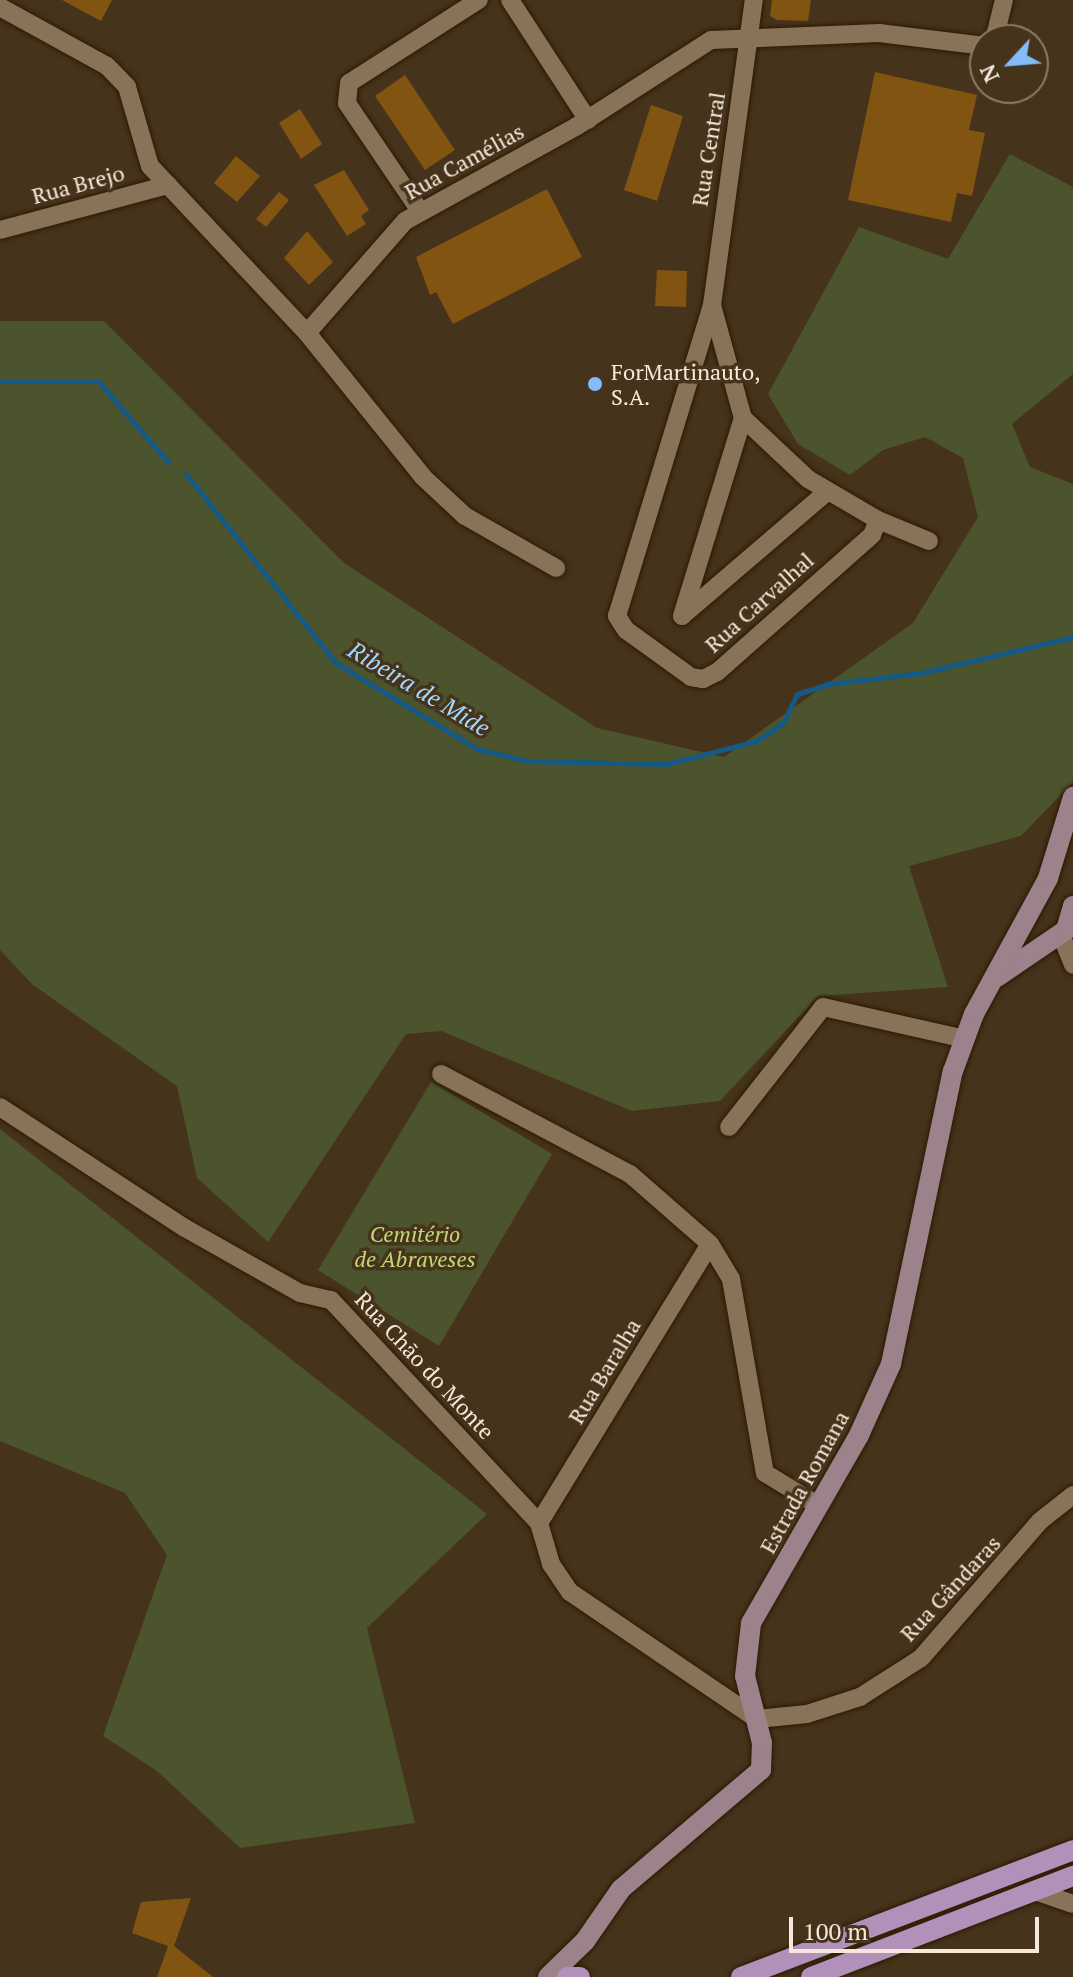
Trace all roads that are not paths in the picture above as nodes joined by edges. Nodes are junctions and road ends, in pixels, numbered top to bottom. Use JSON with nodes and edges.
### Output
{"nodes":[{"id":1,"x":479,"y":0,"type":"edge"},
{"id":2,"x":510,"y":0,"type":"edge"},
{"id":3,"x":754,"y":0,"type":"edge"},
{"id":4,"x":1004,"y":0,"type":"edge"},
{"id":5,"x":0,"y":7,"type":"edge"},
{"id":6,"x":998,"y":24,"type":"edge"},
{"id":7,"x":748,"y":41,"type":"junction"},
{"id":8,"x":969,"y":44,"type":"edge"},
{"id":9,"x":588,"y":120,"type":"junction"},
{"id":10,"x":168,"y":185,"type":"junction"},
{"id":11,"x":420,"y":211,"type":"junction"},
{"id":12,"x":0,"y":230,"type":"edge"},
{"id":13,"x":712,"y":305,"type":"junction"},
{"id":14,"x":307,"y":333,"type":"junction"},
{"id":15,"x":743,"y":418,"type":"junction"},
{"id":16,"x":828,"y":491,"type":"junction"},
{"id":17,"x":878,"y":520,"type":"junction"},
{"id":18,"x":929,"y":541,"type":"dead end"},
{"id":19,"x":556,"y":568,"type":"dead end"},
{"id":20,"x":1073,"y":797,"type":"edge"},
{"id":21,"x":1073,"y":906,"type":"edge"},
{"id":22,"x":1061,"y":935,"type":"junction"},
{"id":23,"x":1073,"y":965,"type":"edge"},
{"id":24,"x":994,"y":980,"type":"junction"},
{"id":25,"x":965,"y":1039,"type":"junction"},
{"id":26,"x":441,"y":1074,"type":"dead end"},
{"id":27,"x":0,"y":1107,"type":"edge"},
{"id":28,"x":729,"y":1127,"type":"dead end"},
{"id":29,"x":710,"y":1244,"type":"junction"},
{"id":30,"x":1073,"y":1495,"type":"edge"},
{"id":31,"x":819,"y":1506,"type":"junction"},
{"id":32,"x":539,"y":1523,"type":"junction"},
{"id":33,"x":757,"y":1719,"type":"junction"},
{"id":34,"x":1073,"y":1850,"type":"edge"},
{"id":35,"x":1073,"y":1876,"type":"edge"},
{"id":36,"x":1035,"y":1891,"type":"junction"},
{"id":37,"x":1073,"y":1904,"type":"edge"},
{"id":38,"x":585,"y":1941,"type":"junction"},
{"id":39,"x":548,"y":1977,"type":"edge"},
{"id":40,"x":567,"y":1977,"type":"edge"},
{"id":41,"x":580,"y":1977,"type":"edge"},
{"id":42,"x":590,"y":1977,"type":"edge"},
{"id":43,"x":741,"y":1977,"type":"edge"},
{"id":44,"x":811,"y":1977,"type":"edge"}],
"edges":[{"from":1,"to":11,"type":"street"},
{"from":2,"to":9,"type":"street"},
{"from":3,"to":7,"type":"street","name":"Rua Central"},
{"from":4,"to":6,"type":"street"},
{"from":5,"to":10,"type":"street"},
{"from":7,"to":8,"type":"street","name":"Rua Camélias"},
{"from":7,"to":9,"type":"street","name":"Rua Camélias"},
{"from":7,"to":13,"type":"street","name":"Rua Central"},
{"from":9,"to":11,"type":"street","name":"Rua Camélias"},
{"from":10,"to":12,"type":"street","name":"Rua Brejo"},
{"from":10,"to":14,"type":"street"},
{"from":11,"to":14,"type":"street","name":"Rua Camélias"},
{"from":13,"to":15,"type":"street"},
{"from":13,"to":17,"type":"street","name":"Rua Carvalhal"},
{"from":14,"to":19,"type":"street"},
{"from":15,"to":16,"type":"street"},
{"from":15,"to":16,"type":"street"},
{"from":16,"to":17,"type":"street"},
{"from":17,"to":18,"type":"street"},
{"from":20,"to":24,"type":"street","name":"Estrada Romana"},
{"from":21,"to":22,"type":"street"},
{"from":22,"to":23,"type":"street"},
{"from":22,"to":24,"type":"street","name":"Estrada Romana"},
{"from":24,"to":25,"type":"street","name":"Estrada Romana"},
{"from":25,"to":28,"type":"street"},
{"from":25,"to":31,"type":"street","name":"Estrada Romana"},
{"from":26,"to":29,"type":"street"},
{"from":27,"to":32,"type":"street","name":"Rua Chão do Monte"},
{"from":29,"to":31,"type":"street"},
{"from":29,"to":32,"type":"street","name":"Rua Baralha"},
{"from":30,"to":33,"type":"street","name":"Rua Gândaras"},
{"from":31,"to":33,"type":"street","name":"Estrada Romana"},
{"from":32,"to":33,"type":"street","name":"Rua Chão do Monte"},
{"from":33,"to":38,"type":"street","name":"Estrada Romana"},
{"from":34,"to":43,"type":"main road"},
{"from":35,"to":36,"type":"main road"},
{"from":36,"to":37,"type":"street"},
{"from":36,"to":44,"type":"main road"},
{"from":38,"to":39,"type":"street","name":"Estrada Romana"},
{"from":38,"to":42,"type":"street"},
{"from":40,"to":41,"type":"main road"}]}
